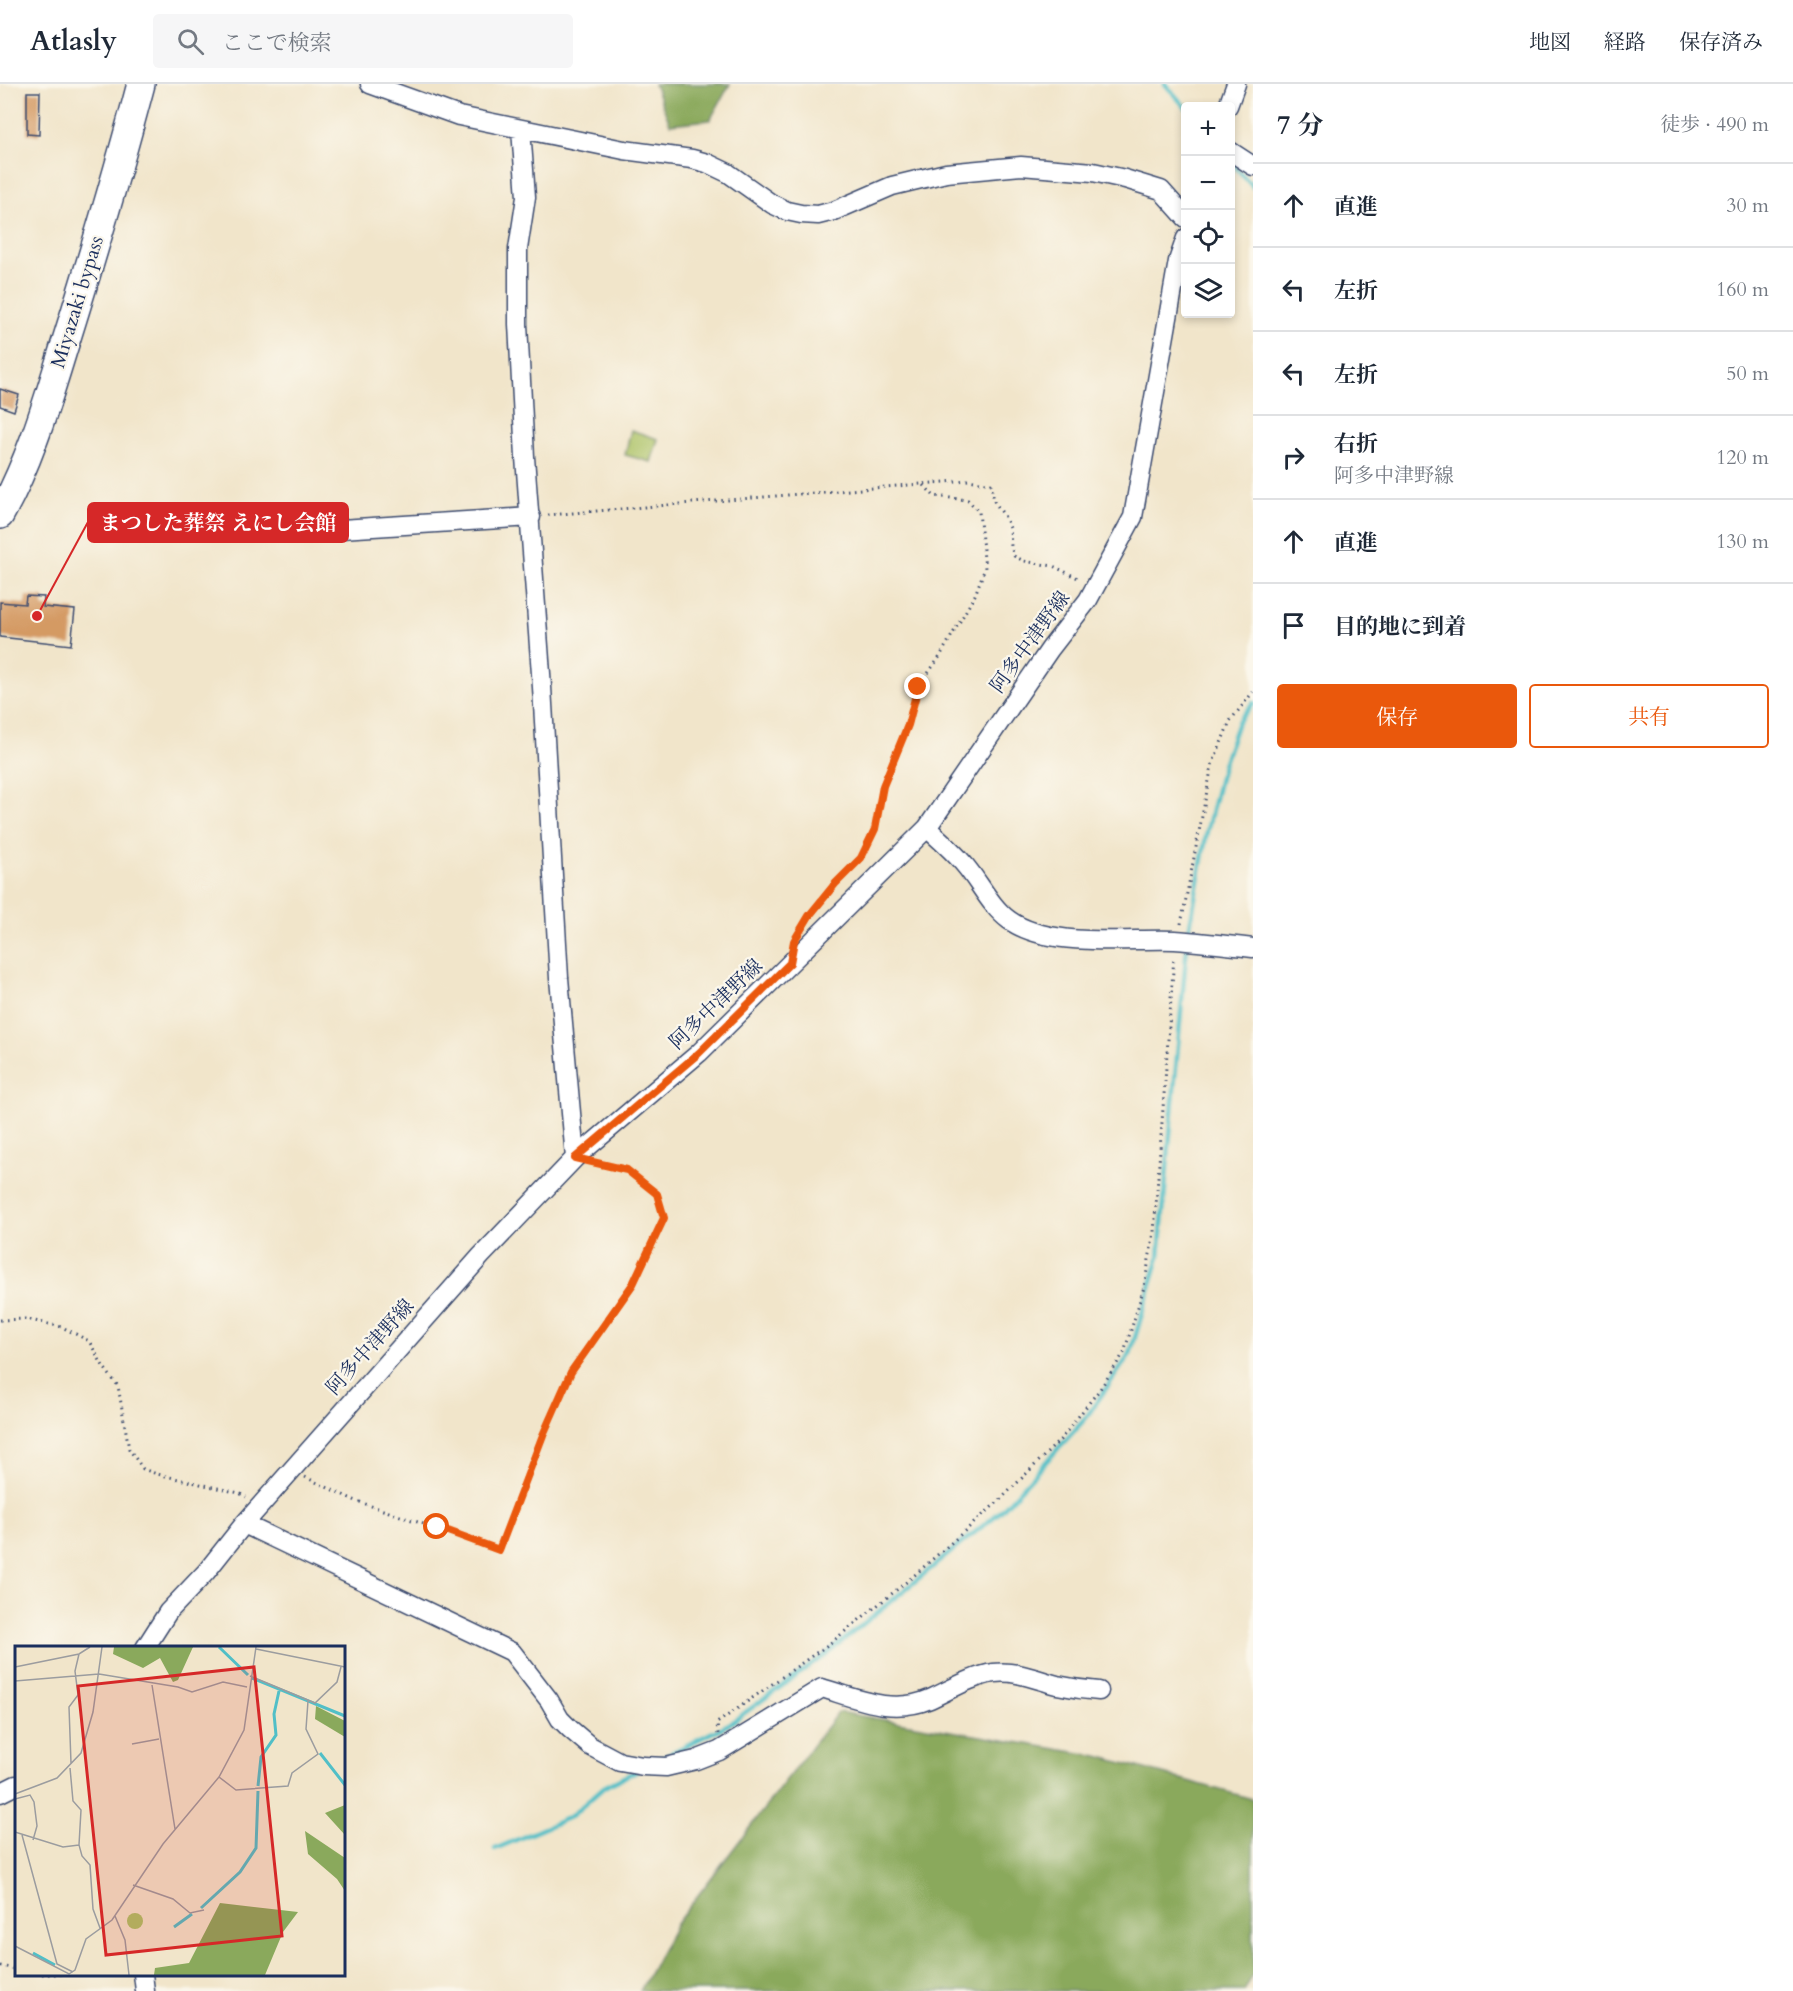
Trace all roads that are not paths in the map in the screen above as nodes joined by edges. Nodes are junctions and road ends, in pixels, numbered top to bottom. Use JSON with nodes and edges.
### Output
{"nodes":[{"id":1,"x":141,"y":84,"type":"edge"},
{"id":2,"x":370,"y":84,"type":"edge"},
{"id":3,"x":1236,"y":84,"type":"edge"},
{"id":4,"x":1229,"y":102,"type":"edge"},
{"id":5,"x":521,"y":129,"type":"junction"},
{"id":6,"x":1235,"y":154,"type":"edge"},
{"id":7,"x":1253,"y":166,"type":"edge"},
{"id":8,"x":1181,"y":213,"type":"edge"},
{"id":9,"x":1181,"y":251,"type":"edge"},
{"id":10,"x":0,"y":515,"type":"edge"},
{"id":11,"x":531,"y":517,"type":"junction"},
{"id":12,"x":341,"y":529,"type":"dead end"},
{"id":13,"x":927,"y":828,"type":"junction"},
{"id":14,"x":1253,"y":948,"type":"edge"},
{"id":15,"x":575,"y":1158,"type":"junction"},
{"id":16,"x":244,"y":1524,"type":"junction"},
{"id":17,"x":146,"y":1646,"type":"edge"},
{"id":18,"x":1099,"y":1691,"type":"dead end"},
{"id":19,"x":15,"y":1786,"type":"edge"},
{"id":20,"x":0,"y":1793,"type":"edge"},
{"id":21,"x":143,"y":1976,"type":"edge"},
{"id":22,"x":145,"y":1991,"type":"edge"}],
"edges":[{"from":1,"to":10,"type":"highway","name":"Miyazaki bypass"},
{"from":2,"to":5,"type":"street"},
{"from":3,"to":4,"type":"street"},
{"from":5,"to":8,"type":"street"},
{"from":5,"to":11,"type":"street"},
{"from":6,"to":7,"type":"street"},
{"from":9,"to":13,"type":"street","name":"阿多中津野線"},
{"from":11,"to":12,"type":"street"},
{"from":11,"to":15,"type":"street"},
{"from":13,"to":14,"type":"street"},
{"from":13,"to":15,"type":"street","name":"阿多中津野線"},
{"from":15,"to":16,"type":"street","name":"阿多中津野線"},
{"from":16,"to":17,"type":"street","name":"阿多中津野線"},
{"from":16,"to":18,"type":"street"},
{"from":19,"to":20,"type":"street"},
{"from":21,"to":22,"type":"street"}]}
